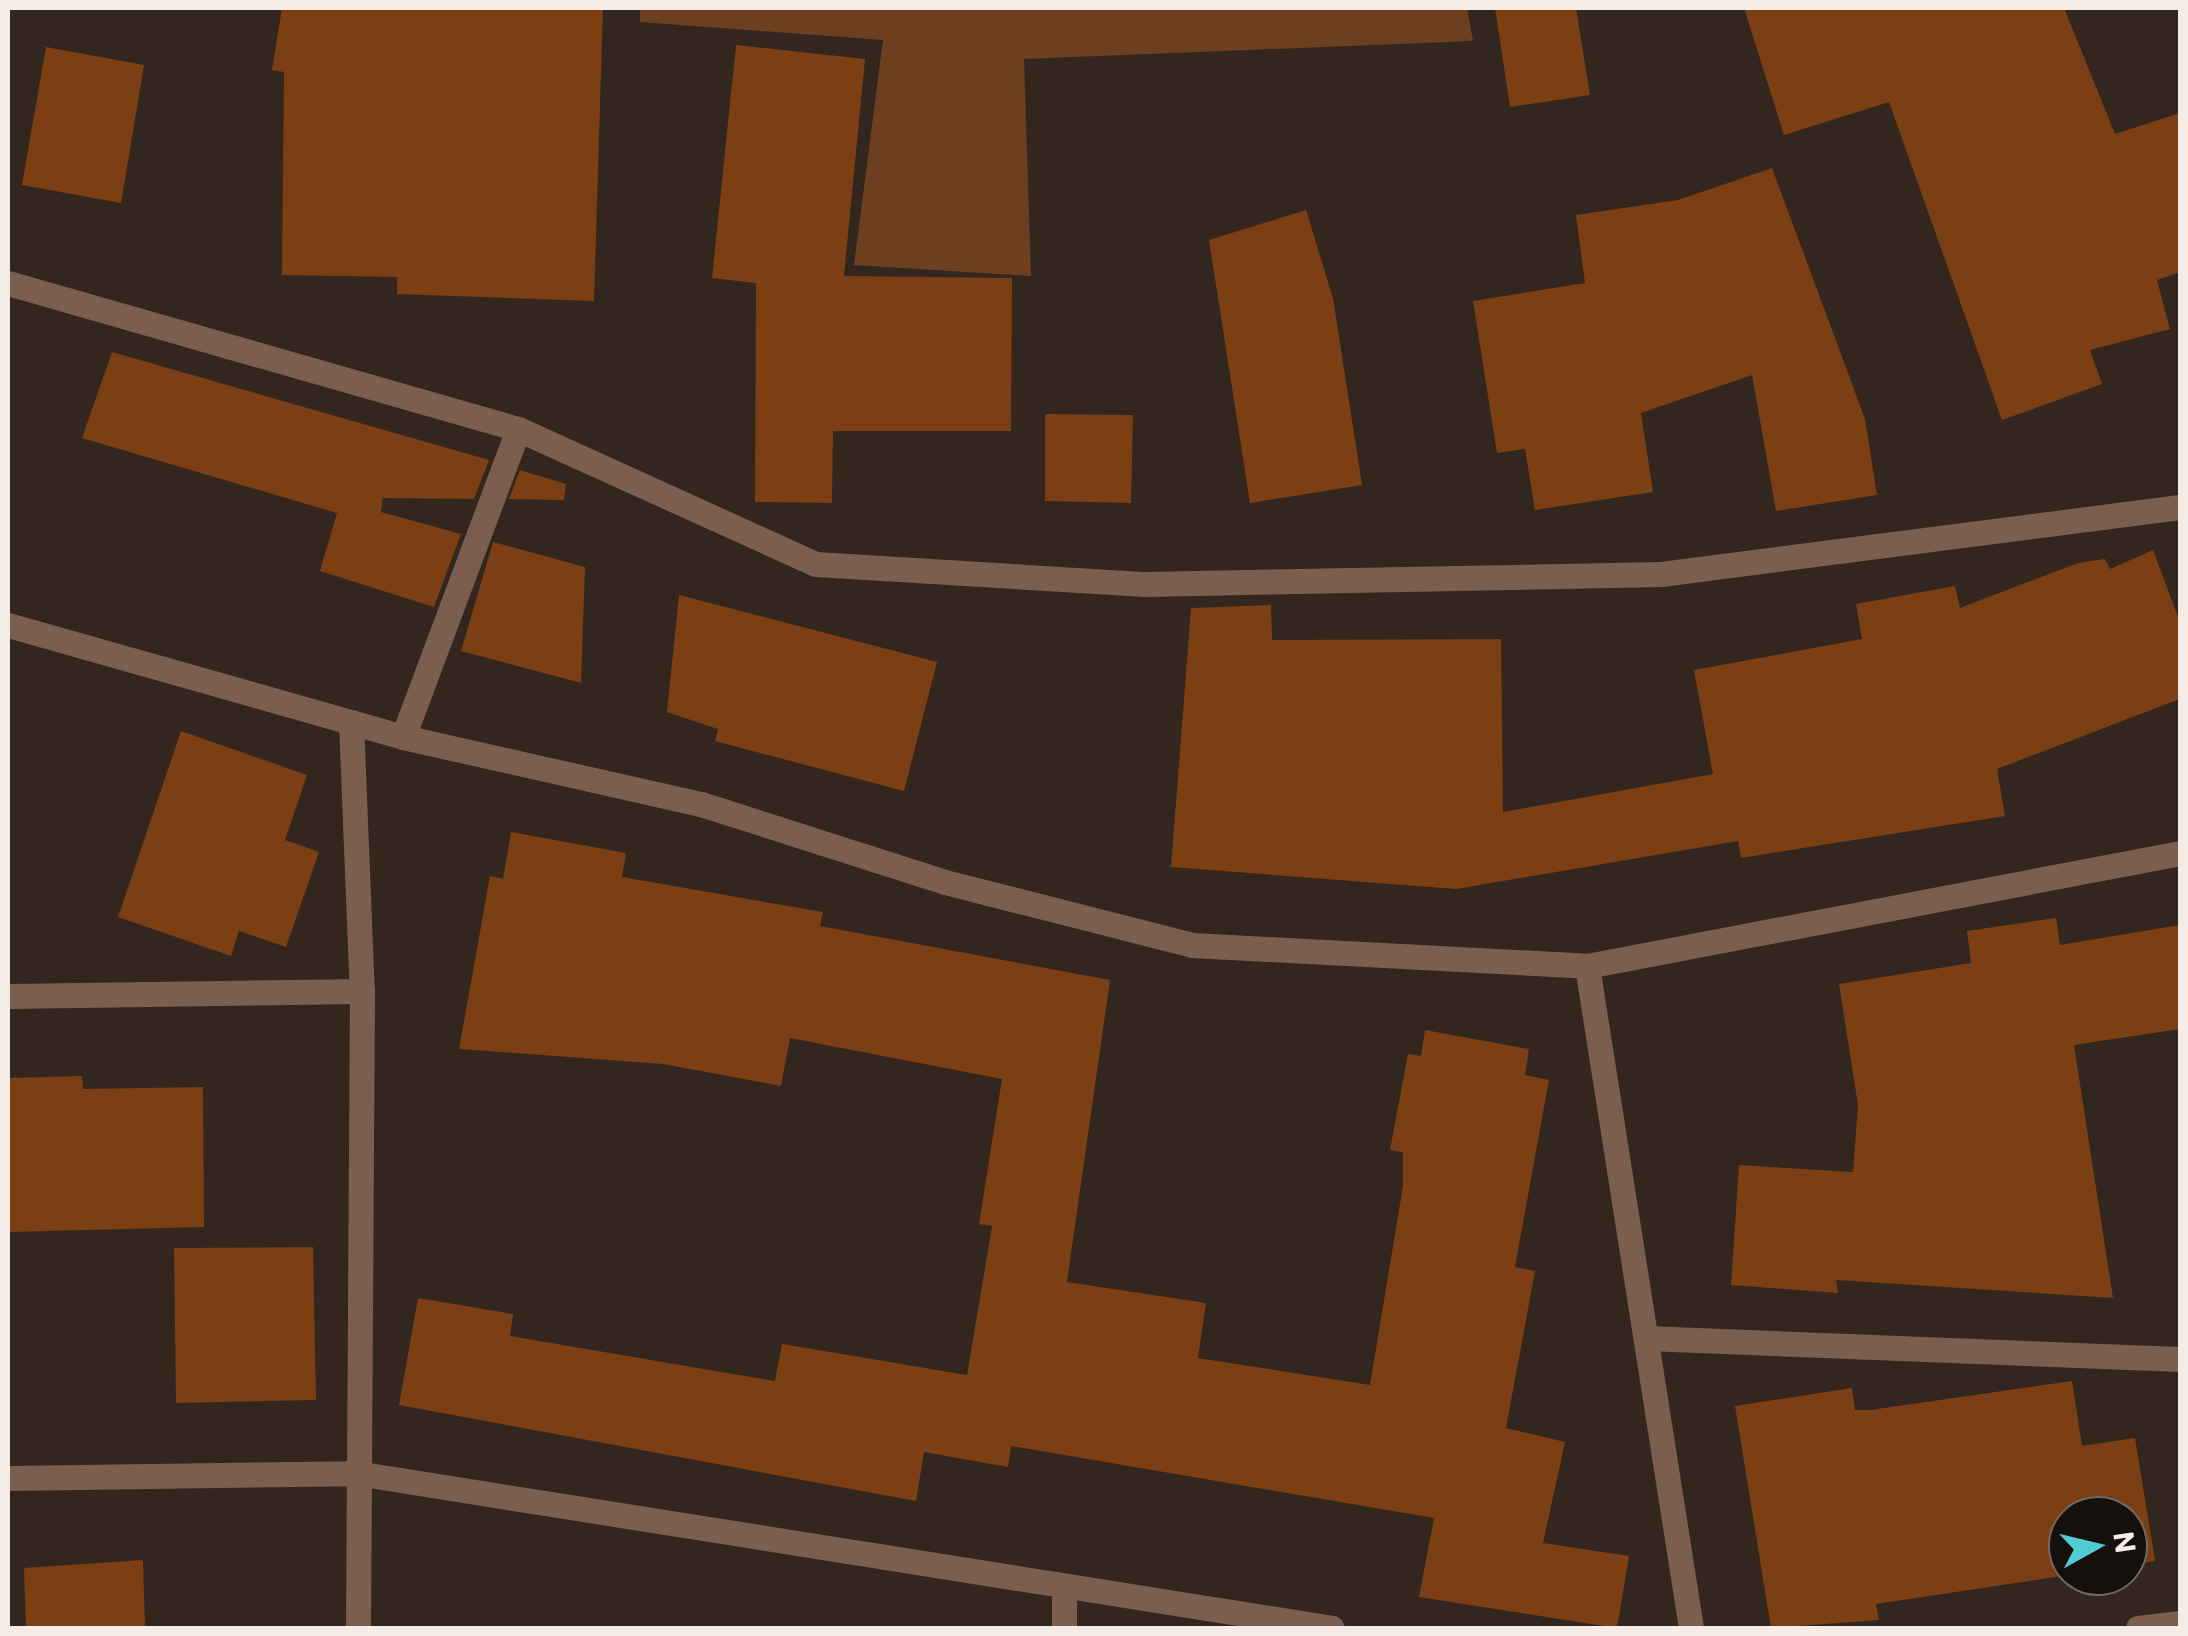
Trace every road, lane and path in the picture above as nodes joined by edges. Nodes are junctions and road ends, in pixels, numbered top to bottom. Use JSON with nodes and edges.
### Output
{"nodes":[{"id":1,"x":8,"y":284,"type":"edge"},
{"id":2,"x":518,"y":430,"type":"junction"},
{"id":3,"x":2180,"y":507,"type":"edge"},
{"id":4,"x":8,"y":625,"type":"edge"},
{"id":5,"x":351,"y":722,"type":"junction"},
{"id":6,"x":404,"y":737,"type":"junction"},
{"id":7,"x":2180,"y":853,"type":"edge"},
{"id":8,"x":1587,"y":966,"type":"junction"},
{"id":9,"x":362,"y":991,"type":"junction"},
{"id":10,"x":8,"y":996,"type":"edge"},
{"id":11,"x":1646,"y":1338,"type":"junction"},
{"id":12,"x":2180,"y":1358,"type":"edge"},
{"id":13,"x":356,"y":1473,"type":"junction"},
{"id":14,"x":8,"y":1478,"type":"edge"},
{"id":15,"x":1064,"y":1589,"type":"junction"},
{"id":16,"x":2180,"y":1623,"type":"edge"},
{"id":17,"x":358,"y":1628,"type":"edge"},
{"id":18,"x":1064,"y":1628,"type":"edge"},
{"id":19,"x":1332,"y":1628,"type":"edge"},
{"id":20,"x":1691,"y":1628,"type":"edge"},
{"id":21,"x":2138,"y":1628,"type":"edge"}],
"edges":[{"from":1,"to":2,"type":"street"},
{"from":2,"to":3,"type":"street"},
{"from":2,"to":6,"type":"street"},
{"from":4,"to":5,"type":"street"},
{"from":5,"to":6,"type":"street"},
{"from":5,"to":9,"type":"street"},
{"from":6,"to":8,"type":"street"},
{"from":7,"to":8,"type":"street"},
{"from":8,"to":11,"type":"street"},
{"from":9,"to":10,"type":"street"},
{"from":9,"to":13,"type":"street"},
{"from":11,"to":12,"type":"street"},
{"from":11,"to":20,"type":"street"},
{"from":13,"to":14,"type":"street"},
{"from":13,"to":15,"type":"street"},
{"from":13,"to":17,"type":"street"},
{"from":15,"to":18,"type":"street"},
{"from":15,"to":19,"type":"street"},
{"from":16,"to":21,"type":"street"}]}
